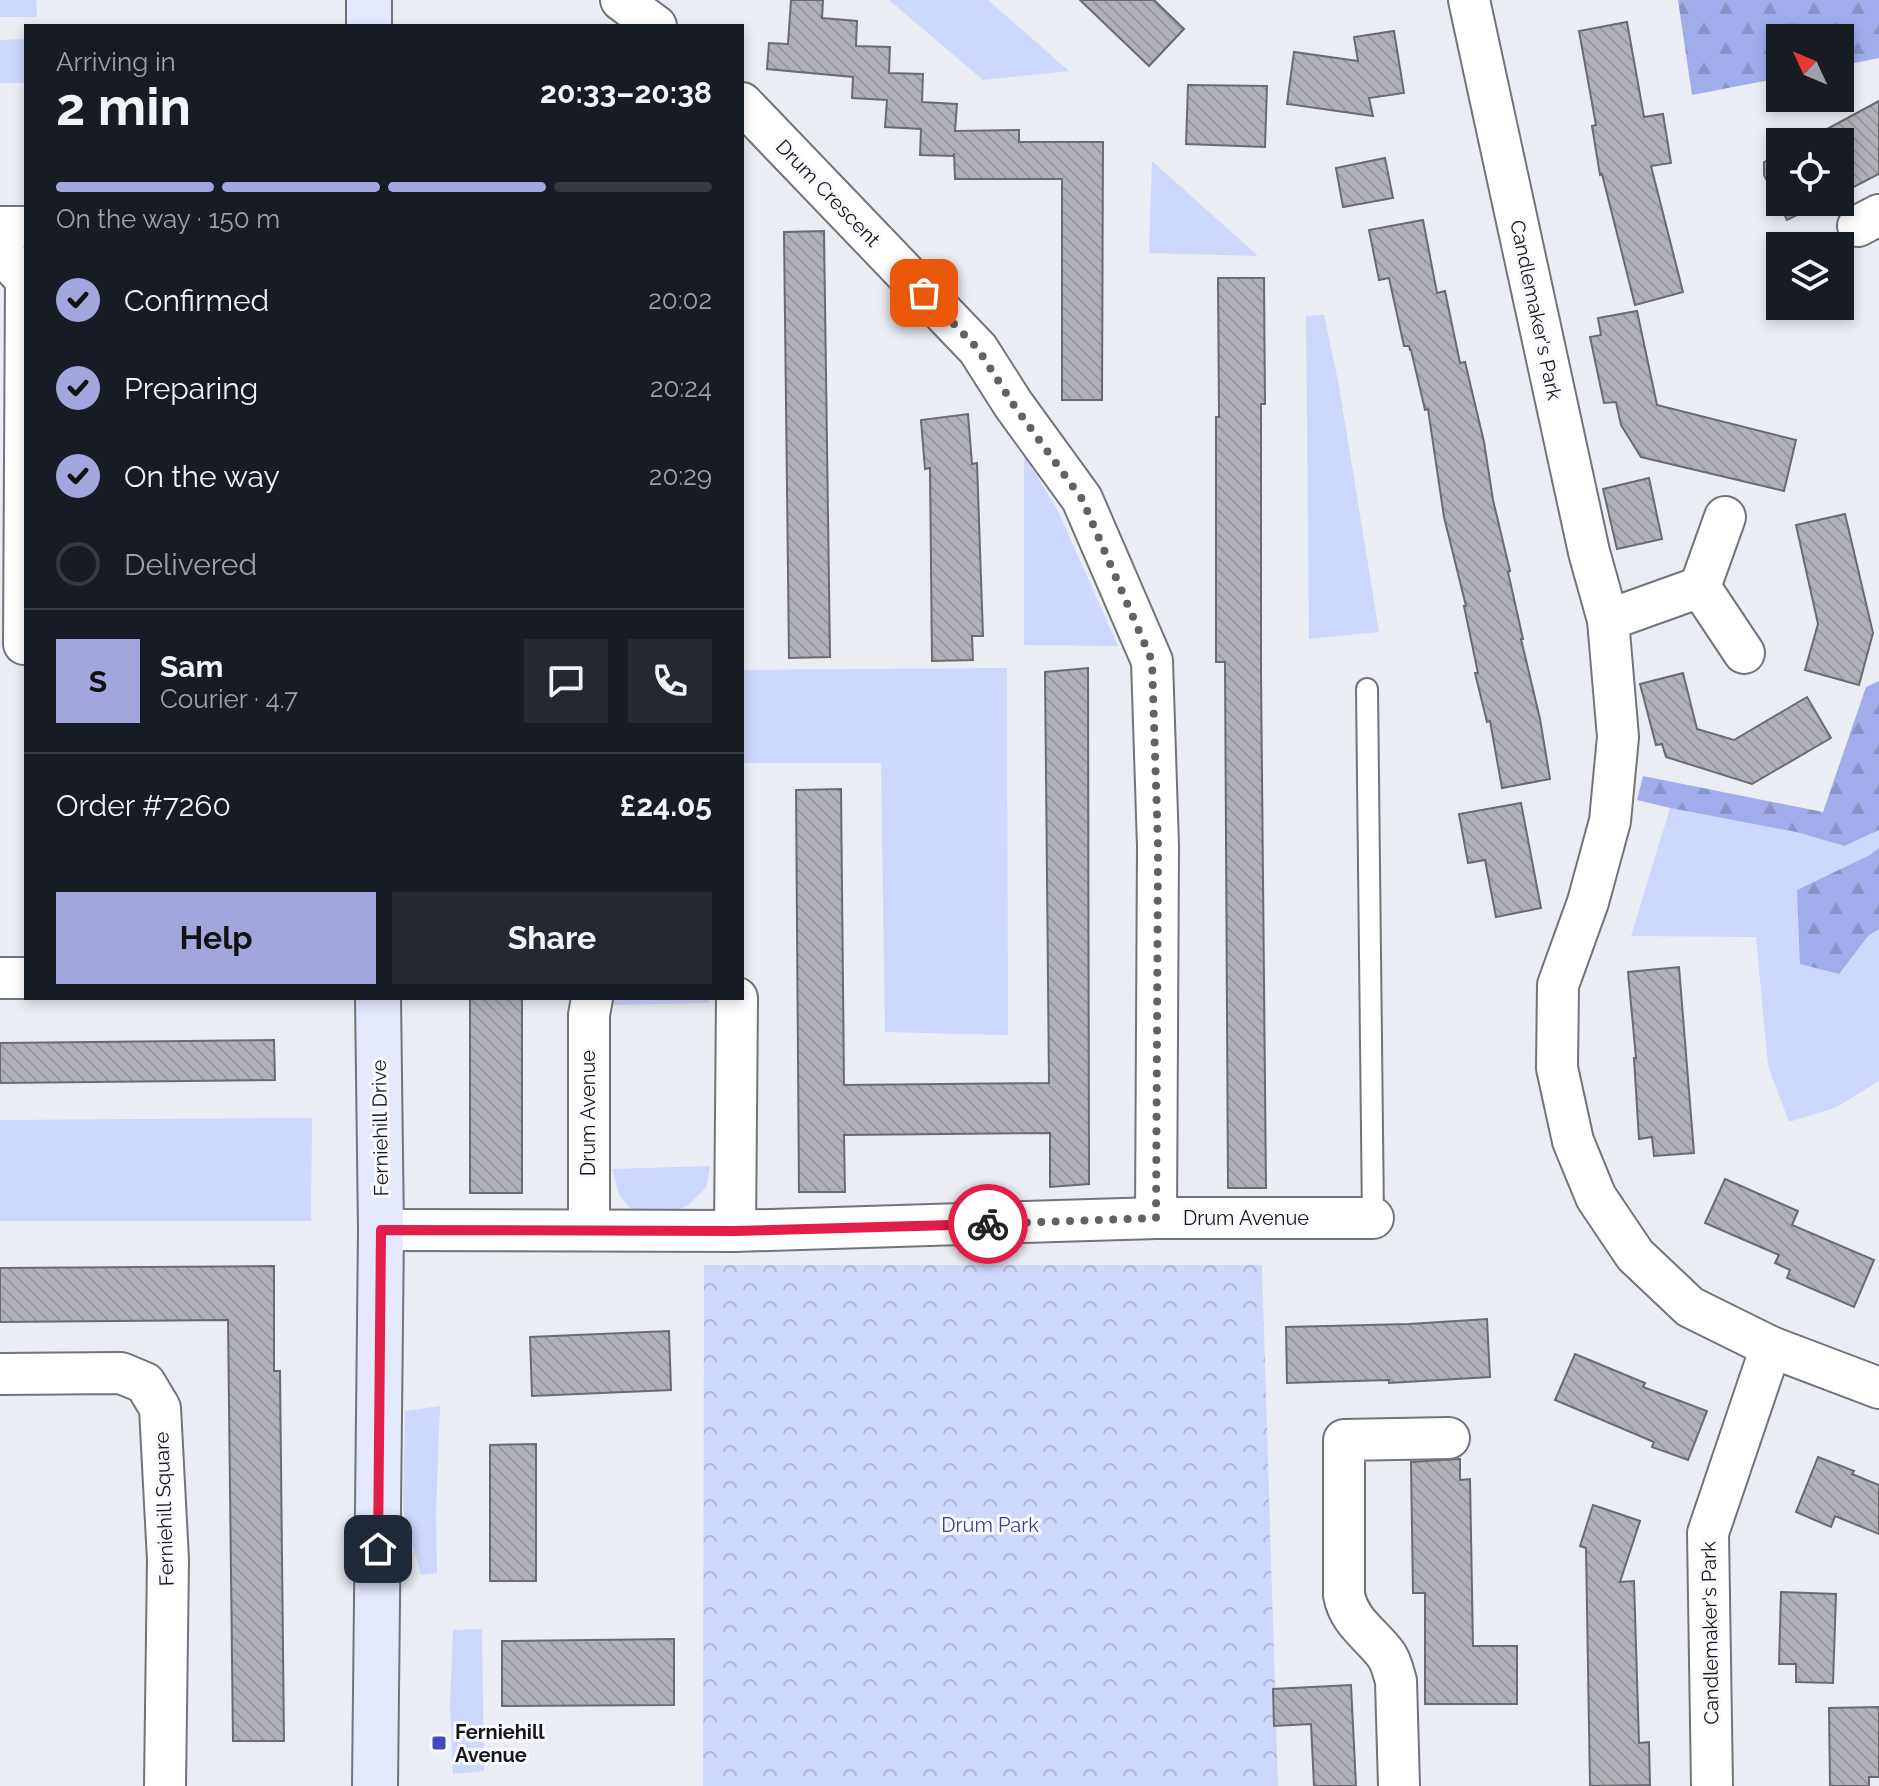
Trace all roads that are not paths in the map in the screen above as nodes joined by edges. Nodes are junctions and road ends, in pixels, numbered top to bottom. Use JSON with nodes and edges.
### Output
{"nodes":[{"id":1,"x":369,"y":0,"type":"edge"},
{"id":2,"x":621,"y":0,"type":"edge"},
{"id":3,"x":1469,"y":0,"type":"edge"},
{"id":4,"x":369,"y":24,"type":"edge"},
{"id":5,"x":653,"y":24,"type":"edge"},
{"id":6,"x":744,"y":105,"type":"edge"},
{"id":7,"x":0,"y":227,"type":"edge"},
{"id":8,"x":24,"y":227,"type":"edge"},
{"id":9,"x":0,"y":251,"type":"edge"},
{"id":10,"x":24,"y":278,"type":"edge"},
{"id":11,"x":24,"y":361,"type":"edge"},
{"id":12,"x":1725,"y":517,"type":"dead end"},
{"id":13,"x":1700,"y":587,"type":"junction"},
{"id":14,"x":1608,"y":620,"type":"junction"},
{"id":15,"x":17,"y":645,"type":"edge"},
{"id":16,"x":1744,"y":653,"type":"dead end"},
{"id":17,"x":1367,"y":689,"type":"dead end"},
{"id":18,"x":0,"y":978,"type":"edge"},
{"id":19,"x":24,"y":978,"type":"edge"},
{"id":20,"x":378,"y":1000,"type":"edge"},
{"id":21,"x":592,"y":1000,"type":"edge"},
{"id":22,"x":737,"y":1000,"type":"edge"},
{"id":23,"x":1156,"y":1218,"type":"junction"},
{"id":24,"x":1373,"y":1218,"type":"joint"},
{"id":25,"x":589,"y":1229,"type":"junction"},
{"id":26,"x":381,"y":1230,"type":"junction"},
{"id":27,"x":735,"y":1231,"type":"junction"},
{"id":28,"x":1771,"y":1347,"type":"junction"},
{"id":29,"x":0,"y":1374,"type":"edge"},
{"id":30,"x":1879,"y":1388,"type":"edge"},
{"id":31,"x":1449,"y":1438,"type":"dead end"},
{"id":32,"x":165,"y":1786,"type":"edge"},
{"id":33,"x":375,"y":1786,"type":"edge"},
{"id":34,"x":1399,"y":1786,"type":"edge"},
{"id":35,"x":1712,"y":1786,"type":"edge"}],
"edges":[{"from":1,"to":4,"type":"main road"},
{"from":2,"to":5,"type":"street"},
{"from":3,"to":14,"type":"street","name":"Candlemaker's Park"},
{"from":6,"to":23,"type":"street","name":"Drum Crescent"},
{"from":7,"to":8,"type":"street"},
{"from":9,"to":10,"type":"street"},
{"from":11,"to":15,"type":"street"},
{"from":12,"to":13,"type":"street"},
{"from":13,"to":14,"type":"street"},
{"from":13,"to":16,"type":"street"},
{"from":14,"to":28,"type":"street","name":"Candlemaker's Park"},
{"from":17,"to":24,"type":"lane"},
{"from":18,"to":19,"type":"street"},
{"from":20,"to":26,"type":"main road","name":"Ferniehill Drive"},
{"from":21,"to":25,"type":"street","name":"Drum Avenue"},
{"from":22,"to":27,"type":"street"},
{"from":23,"to":24,"type":"street","name":"Drum Avenue"},
{"from":23,"to":27,"type":"street","name":"Drum Avenue"},
{"from":25,"to":26,"type":"street","name":"Drum Avenue"},
{"from":25,"to":27,"type":"street","name":"Drum Avenue"},
{"from":26,"to":33,"type":"main road","name":"Ferniehill Drive"},
{"from":28,"to":30,"type":"street","name":"Candlemaker's Park"},
{"from":28,"to":35,"type":"street","name":"Candlemaker's Park"},
{"from":29,"to":32,"type":"street","name":"Ferniehill Square"},
{"from":31,"to":34,"type":"street"}]}
